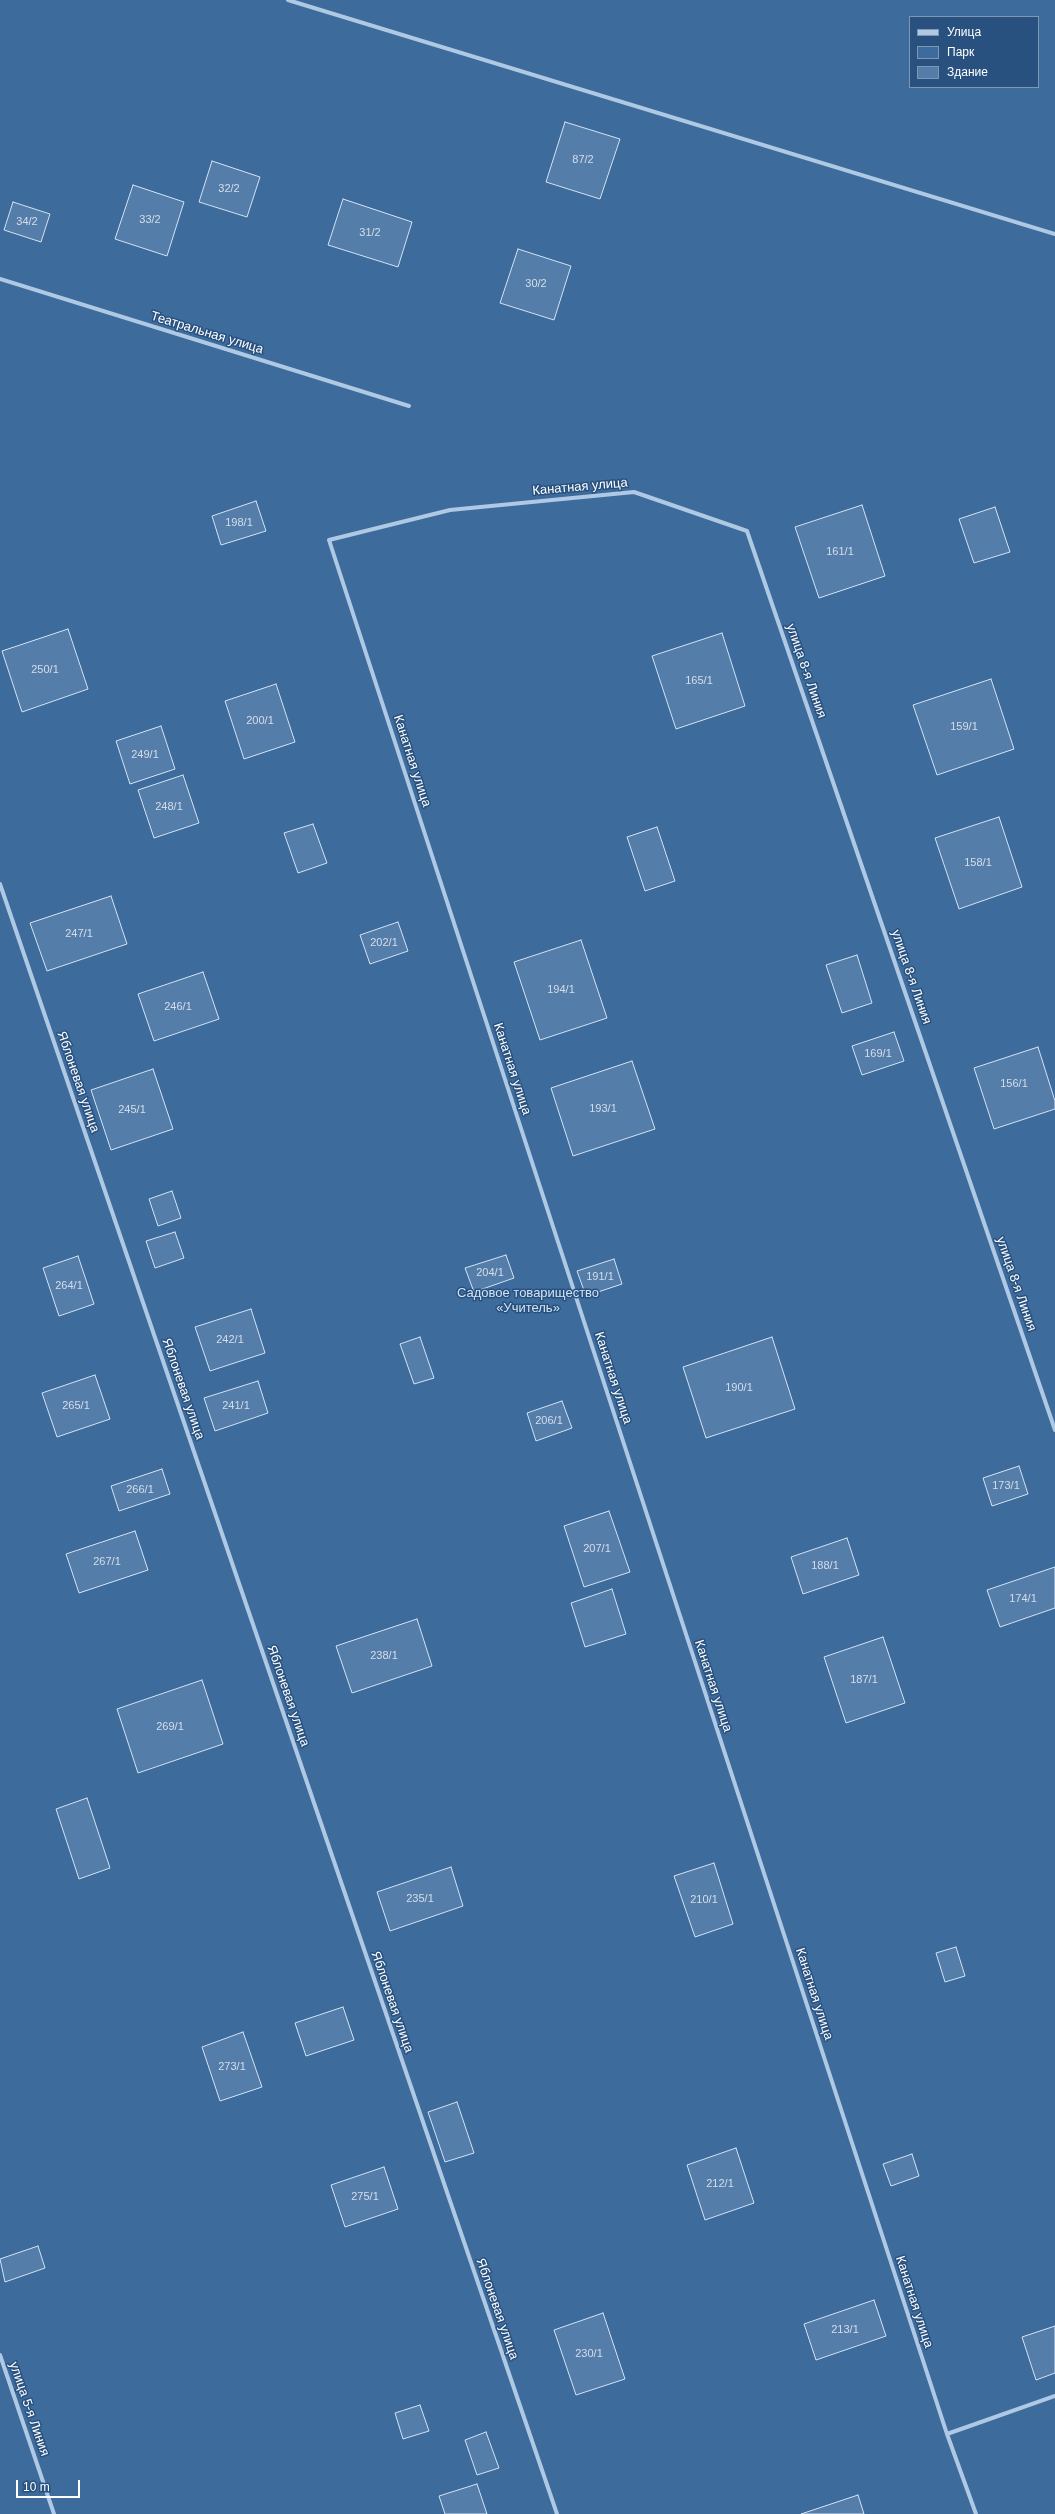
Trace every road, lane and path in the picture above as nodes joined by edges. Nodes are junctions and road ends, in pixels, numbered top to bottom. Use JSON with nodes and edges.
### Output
{"nodes":[{"id":1,"x":288,"y":0,"type":"edge"},
{"id":2,"x":1055,"y":234,"type":"edge"},
{"id":3,"x":0,"y":278,"type":"edge"},
{"id":4,"x":409,"y":406,"type":"dead end"},
{"id":5,"x":747,"y":531,"type":"joint"},
{"id":6,"x":0,"y":884,"type":"edge"},
{"id":7,"x":1055,"y":1430,"type":"edge"},
{"id":8,"x":0,"y":2355,"type":"edge"},
{"id":9,"x":1055,"y":2396,"type":"edge"},
{"id":10,"x":947,"y":2434,"type":"junction"},
{"id":11,"x":54,"y":2514,"type":"edge"},
{"id":12,"x":557,"y":2514,"type":"edge"},
{"id":13,"x":976,"y":2514,"type":"edge"}],
"edges":[{"from":1,"to":2,"type":"street"},
{"from":3,"to":4,"type":"street","name":"Театральная улица"},
{"from":5,"to":7,"type":"street","name":"улица 8-я Линия"},
{"from":5,"to":10,"type":"street","name":"Канатная улица"},
{"from":6,"to":12,"type":"street","name":"Яблоневая улица"},
{"from":8,"to":11,"type":"street","name":"улица 5-я Линия"},
{"from":9,"to":10,"type":"street"},
{"from":10,"to":13,"type":"street","name":"Канатная улица"}]}
